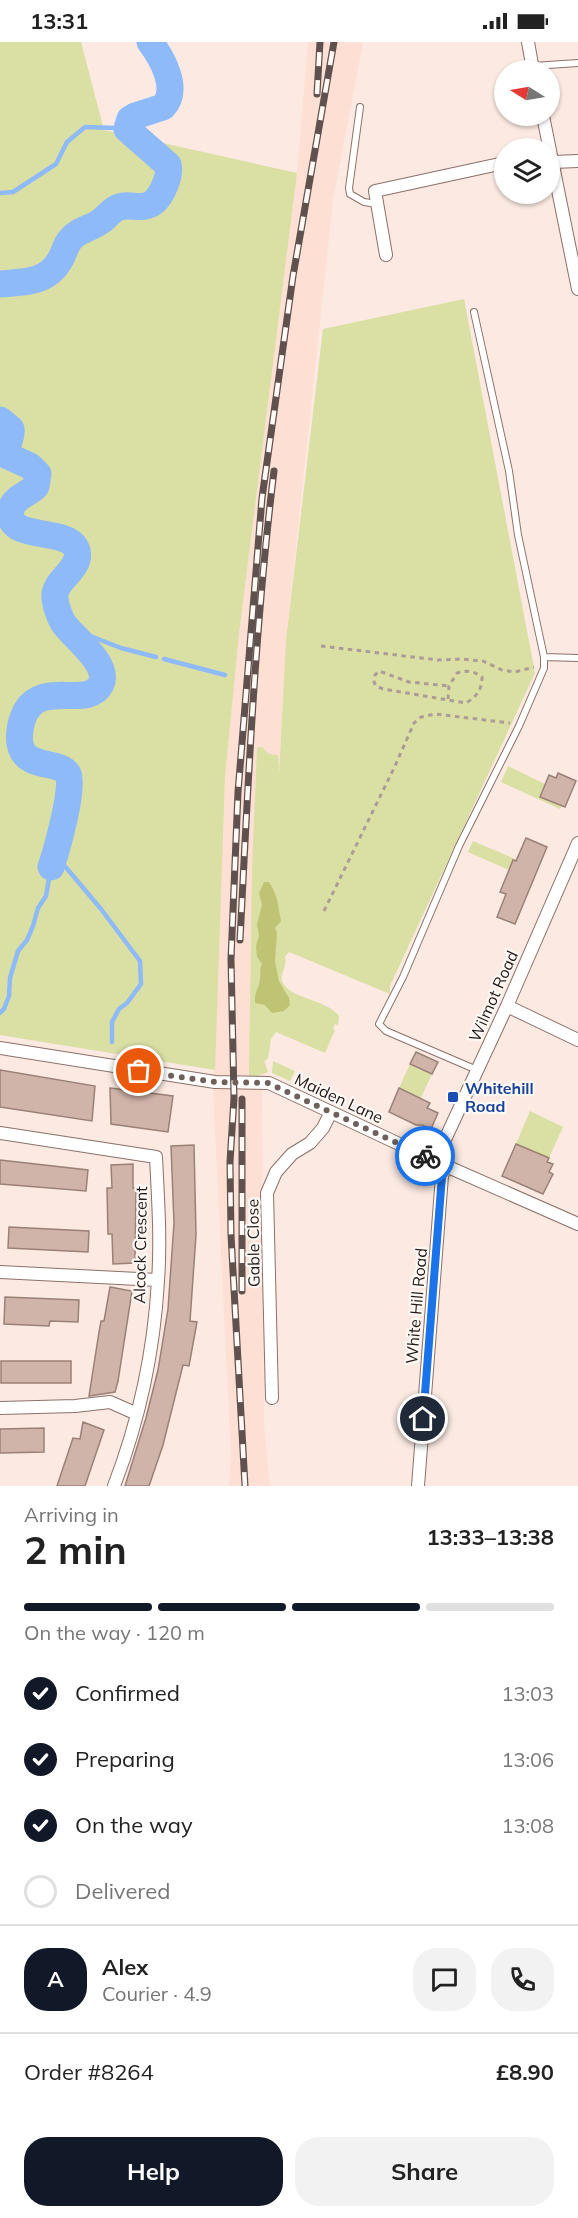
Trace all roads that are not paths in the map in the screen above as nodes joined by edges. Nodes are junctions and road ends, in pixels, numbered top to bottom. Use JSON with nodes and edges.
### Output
{"nodes":[{"id":1,"x":528,"y":42,"type":"edge"},
{"id":2,"x":531,"y":60,"type":"edge"},
{"id":3,"x":578,"y":63,"type":"edge"},
{"id":4,"x":560,"y":65,"type":"edge"},
{"id":5,"x":360,"y":107,"type":"dead end"},
{"id":6,"x":560,"y":158,"type":"edge"},
{"id":7,"x":578,"y":161,"type":"edge"},
{"id":8,"x":494,"y":165,"type":"edge"},
{"id":9,"x":560,"y":197,"type":"edge"},
{"id":10,"x":377,"y":204,"type":"junction"},
{"id":11,"x":386,"y":255,"type":"dead end"},
{"id":12,"x":576,"y":269,"type":"edge"},
{"id":13,"x":578,"y":289,"type":"edge"},
{"id":14,"x":474,"y":312,"type":"dead end"},
{"id":15,"x":544,"y":657,"type":"junction"},
{"id":16,"x":578,"y":658,"type":"edge"},
{"id":17,"x":578,"y":843,"type":"edge"},
{"id":18,"x":507,"y":1006,"type":"junction"},
{"id":19,"x":578,"y":1040,"type":"edge"},
{"id":20,"x":0,"y":1048,"type":"edge"},
{"id":21,"x":477,"y":1070,"type":"junction"},
{"id":22,"x":331,"y":1112,"type":"junction"},
{"id":23,"x":0,"y":1133,"type":"edge"},
{"id":24,"x":440,"y":1163,"type":"junction"},
{"id":25,"x":578,"y":1224,"type":"edge"},
{"id":26,"x":0,"y":1272,"type":"edge"},
{"id":27,"x":158,"y":1280,"type":"junction"},
{"id":28,"x":272,"y":1398,"type":"dead end"},
{"id":29,"x":0,"y":1408,"type":"edge"},
{"id":30,"x":137,"y":1414,"type":"junction"},
{"id":31,"x":114,"y":1486,"type":"edge"},
{"id":32,"x":418,"y":1486,"type":"edge"}],
"edges":[{"from":1,"to":2,"type":"street"},
{"from":3,"to":4,"type":"lane"},
{"from":5,"to":10,"type":"lane"},
{"from":6,"to":7,"type":"street"},
{"from":8,"to":10,"type":"street"},
{"from":9,"to":12,"type":"street"},
{"from":10,"to":11,"type":"street"},
{"from":12,"to":13,"type":"street"},
{"from":14,"to":15,"type":"lane"},
{"from":15,"to":16,"type":"lane"},
{"from":15,"to":21,"type":"lane"},
{"from":17,"to":18,"type":"street","name":"Wilmot Road"},
{"from":18,"to":19,"type":"street"},
{"from":18,"to":21,"type":"street","name":"Wilmot Road"},
{"from":20,"to":22,"type":"street","name":"Maiden Lane"},
{"from":21,"to":24,"type":"street","name":"Wilmot Road"},
{"from":22,"to":24,"type":"street","name":"Maiden Lane"},
{"from":22,"to":28,"type":"street","name":"Gable Close"},
{"from":23,"to":27,"type":"street","name":"Alcock Crescent"},
{"from":24,"to":25,"type":"street","name":"Maiden Lane"},
{"from":24,"to":32,"type":"street","name":"White Hill Road"},
{"from":26,"to":27,"type":"street"},
{"from":27,"to":30,"type":"street","name":"Alcock Crescent"},
{"from":29,"to":30,"type":"street"},
{"from":30,"to":31,"type":"street","name":"Alcock Crescent"}]}
